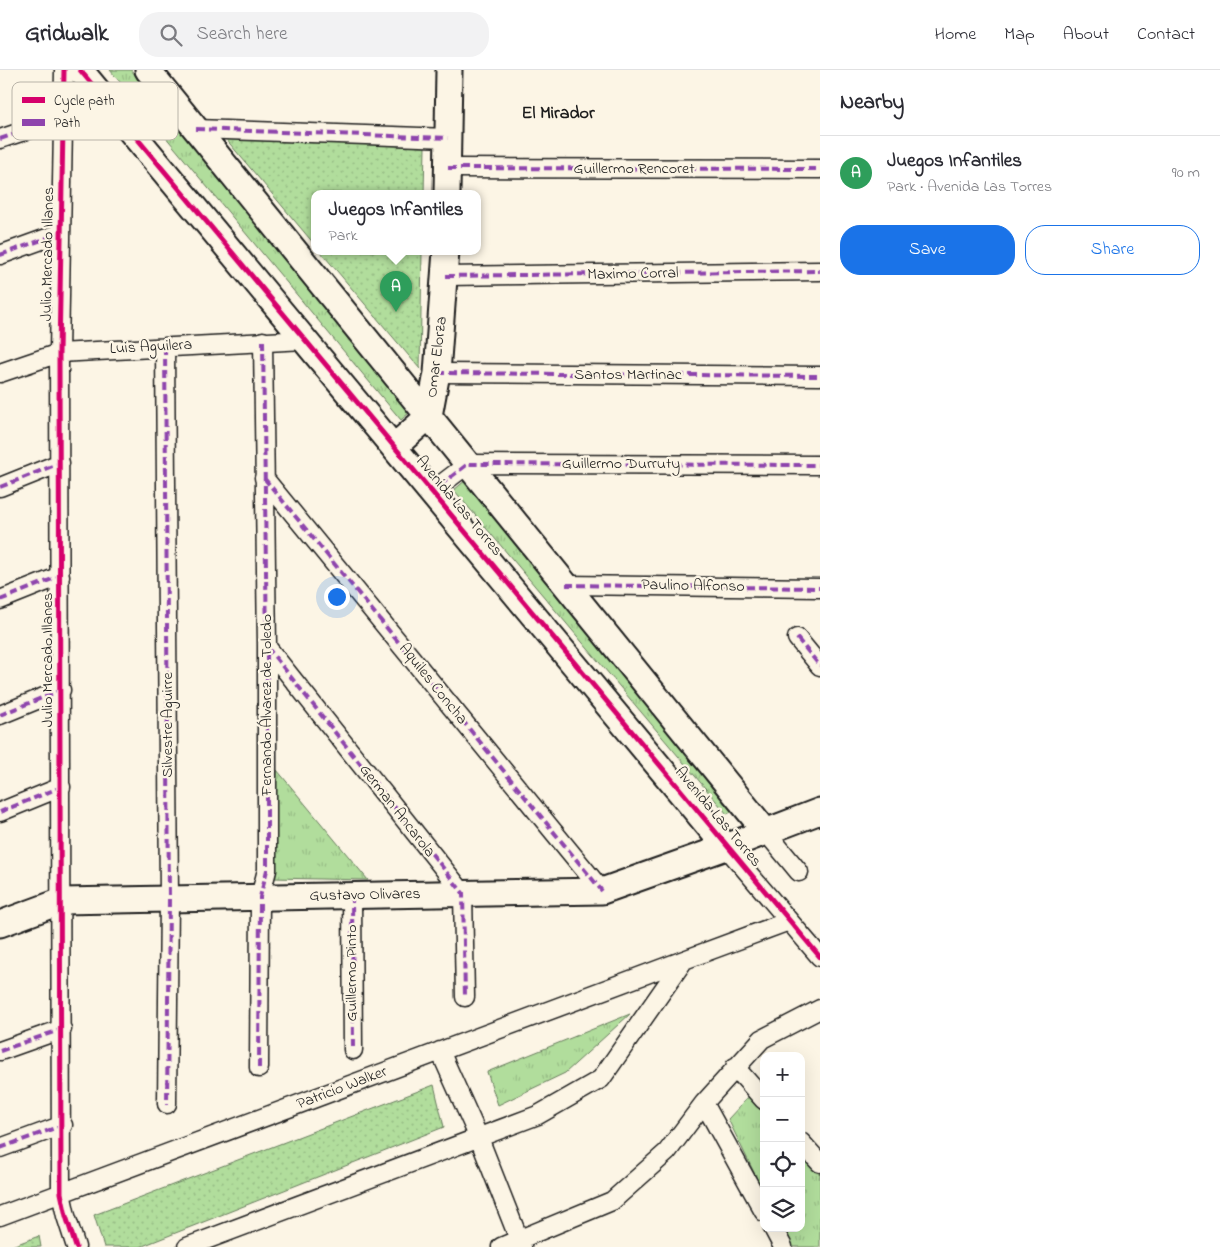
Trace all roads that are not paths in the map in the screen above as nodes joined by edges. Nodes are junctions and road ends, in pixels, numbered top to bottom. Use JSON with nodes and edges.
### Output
{"nodes":[{"id":1,"x":80,"y":70,"type":"edge"},
{"id":2,"x":148,"y":70,"type":"edge"},
{"id":3,"x":449,"y":70,"type":"edge"},
{"id":4,"x":90,"y":82,"type":"edge"},
{"id":5,"x":158,"y":82,"type":"edge"},
{"id":6,"x":178,"y":107,"type":"edge"},
{"id":7,"x":196,"y":129,"type":"junction"},
{"id":8,"x":12,"y":135,"type":"edge"},
{"id":9,"x":448,"y":138,"type":"junction"},
{"id":10,"x":0,"y":139,"type":"edge"},
{"id":11,"x":63,"y":140,"type":"edge"},
{"id":12,"x":138,"y":140,"type":"edge"},
{"id":13,"x":448,"y":168,"type":"junction"},
{"id":14,"x":820,"y":169,"type":"edge"},
{"id":15,"x":447,"y":190,"type":"edge"},
{"id":16,"x":61,"y":233,"type":"junction"},
{"id":17,"x":0,"y":255,"type":"edge"},
{"id":18,"x":446,"y":255,"type":"edge"},
{"id":19,"x":820,"y":271,"type":"edge"},
{"id":20,"x":446,"y":276,"type":"junction"},
{"id":21,"x":305,"y":340,"type":"junction"},
{"id":22,"x":263,"y":341,"type":"junction"},
{"id":23,"x":165,"y":347,"type":"junction"},
{"id":24,"x":60,"y":353,"type":"junction"},
{"id":25,"x":0,"y":373,"type":"edge"},
{"id":26,"x":437,"y":373,"type":"junction"},
{"id":27,"x":820,"y":376,"type":"edge"},
{"id":28,"x":429,"y":416,"type":"junction"},
{"id":29,"x":394,"y":447,"type":"junction"},
{"id":30,"x":60,"y":463,"type":"junction"},
{"id":31,"x":468,"y":464,"type":"junction"},
{"id":32,"x":820,"y":465,"type":"edge"},
{"id":33,"x":264,"y":478,"type":"junction"},
{"id":34,"x":0,"y":487,"type":"edge"},
{"id":35,"x":431,"y":492,"type":"junction"},
{"id":36,"x":60,"y":576,"type":"junction"},
{"id":37,"x":566,"y":585,"type":"junction"},
{"id":38,"x":820,"y":588,"type":"edge"},
{"id":39,"x":0,"y":600,"type":"edge"},
{"id":40,"x":797,"y":638,"type":"dead end"},
{"id":41,"x":267,"y":647,"type":"junction"},
{"id":42,"x":820,"y":666,"type":"edge"},
{"id":43,"x":61,"y":690,"type":"junction"},
{"id":44,"x":0,"y":715,"type":"edge"},
{"id":45,"x":61,"y":787,"type":"junction"},
{"id":46,"x":820,"y":811,"type":"edge"},
{"id":47,"x":0,"y":812,"type":"edge"},
{"id":48,"x":766,"y":832,"type":"junction"},
{"id":49,"x":726,"y":847,"type":"junction"},
{"id":50,"x":799,"y":872,"type":"dead end"},
{"id":51,"x":602,"y":891,"type":"junction"},
{"id":52,"x":462,"y":893,"type":"junction"},
{"id":53,"x":352,"y":896,"type":"junction"},
{"id":54,"x":260,"y":897,"type":"junction"},
{"id":55,"x":169,"y":899,"type":"junction"},
{"id":56,"x":62,"y":901,"type":"junction"},
{"id":57,"x":789,"y":921,"type":"junction"},
{"id":58,"x":0,"y":924,"type":"edge"},
{"id":59,"x":820,"y":957,"type":"edge"},
{"id":60,"x":684,"y":960,"type":"junction"},
{"id":61,"x":465,"y":997,"type":"dead end"},
{"id":62,"x":820,"y":1009,"type":"edge"},
{"id":63,"x":62,"y":1029,"type":"junction"},
{"id":64,"x":353,"y":1050,"type":"dead end"},
{"id":65,"x":0,"y":1051,"type":"edge"},
{"id":66,"x":440,"y":1051,"type":"junction"},
{"id":67,"x":258,"y":1068,"type":"dead end"},
{"id":68,"x":735,"y":1068,"type":"junction"},
{"id":69,"x":761,"y":1097,"type":"edge"},
{"id":70,"x":704,"y":1103,"type":"junction"},
{"id":71,"x":168,"y":1104,"type":"dead end"},
{"id":72,"x":63,"y":1125,"type":"junction"},
{"id":73,"x":479,"y":1138,"type":"junction"},
{"id":74,"x":805,"y":1146,"type":"edge"},
{"id":75,"x":0,"y":1148,"type":"edge"},
{"id":76,"x":820,"y":1163,"type":"edge"},
{"id":77,"x":61,"y":1193,"type":"junction"},
{"id":78,"x":760,"y":1205,"type":"edge"},
{"id":79,"x":0,"y":1216,"type":"edge"},
{"id":80,"x":775,"y":1232,"type":"edge"},
{"id":81,"x":520,"y":1244,"type":"edge"},
{"id":82,"x":76,"y":1247,"type":"edge"},
{"id":83,"x":187,"y":1247,"type":"edge"},
{"id":84,"x":501,"y":1247,"type":"edge"},
{"id":85,"x":783,"y":1247,"type":"edge"}],
"edges":[{"from":1,"to":4,"type":"street","name":"Avenida Las Torres"},
{"from":2,"to":5,"type":"street","name":"Avenida Las Torres"},
{"from":3,"to":9,"type":"street"},
{"from":6,"to":7,"type":"street","name":"Avenida Las Torres"},
{"from":7,"to":9,"type":"street"},
{"from":7,"to":28,"type":"street","name":"Avenida Las Torres"},
{"from":8,"to":10,"type":"street"},
{"from":9,"to":13,"type":"street"},
{"from":11,"to":16,"type":"street","name":"Julio Mercado Illanes"},
{"from":12,"to":21,"type":"street","name":"Avenida Las Torres"},
{"from":13,"to":14,"type":"street","name":"Guillermo Rencoret"},
{"from":13,"to":15,"type":"street"},
{"from":16,"to":17,"type":"street"},
{"from":16,"to":24,"type":"street","name":"Julio Mercado Illanes"},
{"from":18,"to":20,"type":"street","name":"Omar Elorza"},
{"from":19,"to":20,"type":"street","name":"Maximo Corral"},
{"from":20,"to":26,"type":"street","name":"Omar Elorza"},
{"from":21,"to":22,"type":"street","name":"Luis Aguilera"},
{"from":21,"to":29,"type":"street","name":"Avenida Las Torres"},
{"from":22,"to":23,"type":"street","name":"Luis Aguilera"},
{"from":22,"to":33,"type":"street","name":"Fernando Álvarez de Toledo"},
{"from":23,"to":24,"type":"street","name":"Luis Aguilera"},
{"from":23,"to":55,"type":"street","name":"Silvestre Aguirre"},
{"from":24,"to":25,"type":"street","name":"Luis Aguilera"},
{"from":24,"to":30,"type":"street","name":"Julio Mercado Illanes"},
{"from":26,"to":27,"type":"street","name":"Santos Martinac"},
{"from":26,"to":28,"type":"street","name":"Omar Elorza"},
{"from":28,"to":29,"type":"street","name":"Omar Elorza"},
{"from":28,"to":31,"type":"street","name":"Avenida Las Torres"},
{"from":29,"to":35,"type":"street","name":"Avenida Las Torres"},
{"from":30,"to":34,"type":"street"},
{"from":30,"to":36,"type":"street","name":"Julio Mercado Illanes"},
{"from":31,"to":32,"type":"street","name":"Guillermo Durruty"},
{"from":31,"to":35,"type":"street"},
{"from":31,"to":37,"type":"street","name":"Avenida Las Torres"},
{"from":33,"to":41,"type":"street","name":"Fernando Álvarez de Toledo"},
{"from":33,"to":51,"type":"street","name":"Aquiles Concha"},
{"from":35,"to":49,"type":"street","name":"Avenida Las Torres"},
{"from":36,"to":39,"type":"street"},
{"from":36,"to":43,"type":"street","name":"Julio Mercado Illanes"},
{"from":37,"to":38,"type":"street","name":"Paulino Alfonso"},
{"from":37,"to":48,"type":"street","name":"Avenida Las Torres"},
{"from":40,"to":42,"type":"street"},
{"from":41,"to":52,"type":"street","name":"German Ancarola"},
{"from":41,"to":54,"type":"street","name":"Fernando Álvarez de Toledo"},
{"from":43,"to":44,"type":"street"},
{"from":43,"to":45,"type":"street","name":"Julio Mercado Illanes"},
{"from":45,"to":47,"type":"street"},
{"from":45,"to":56,"type":"street","name":"Julio Mercado Illanes"},
{"from":46,"to":48,"type":"street","name":"Gustavo Olivares"},
{"from":48,"to":49,"type":"street","name":"Gustavo Olivares"},
{"from":48,"to":50,"type":"street","name":"Avenida Las Torres"},
{"from":49,"to":51,"type":"street","name":"Gustavo Olivares"},
{"from":49,"to":57,"type":"street","name":"Avenida Las Torres"},
{"from":51,"to":52,"type":"street","name":"Gustavo Olivares"},
{"from":52,"to":53,"type":"street","name":"Gustavo Olivares"},
{"from":52,"to":61,"type":"street"},
{"from":53,"to":54,"type":"street","name":"Gustavo Olivares"},
{"from":53,"to":64,"type":"street","name":"Guillermo Pinto"},
{"from":54,"to":55,"type":"street","name":"Gustavo Olivares"},
{"from":54,"to":67,"type":"street","name":"Fernando Álvarez de Toledo"},
{"from":55,"to":56,"type":"street","name":"Gustavo Olivares"},
{"from":55,"to":71,"type":"street","name":"Silvestre Aguirre"},
{"from":56,"to":58,"type":"street","name":"Gustavo Olivares"},
{"from":56,"to":63,"type":"street","name":"Julio Mercado Illanes"},
{"from":57,"to":59,"type":"street","name":"Avenida Las Torres"},
{"from":57,"to":60,"type":"street","name":"Patricio Walker"},
{"from":60,"to":66,"type":"street","name":"Patricio Walker"},
{"from":60,"to":73,"type":"street"},
{"from":62,"to":68,"type":"street"},
{"from":63,"to":65,"type":"street"},
{"from":63,"to":72,"type":"street","name":"Julio Mercado Illanes"},
{"from":66,"to":73,"type":"street"},
{"from":66,"to":77,"type":"street","name":"Patricio Walker"},
{"from":68,"to":69,"type":"street"},
{"from":68,"to":70,"type":"street"},
{"from":70,"to":78,"type":"street"},
{"from":70,"to":81,"type":"street"},
{"from":72,"to":75,"type":"street"},
{"from":72,"to":77,"type":"street","name":"Julio Mercado Illanes"},
{"from":73,"to":81,"type":"street"},
{"from":73,"to":83,"type":"street"},
{"from":74,"to":76,"type":"street"},
{"from":77,"to":79,"type":"street","name":"Patricio Walker"},
{"from":77,"to":82,"type":"street","name":"Julio Mercado Illanes"},
{"from":80,"to":85,"type":"street"},
{"from":81,"to":84,"type":"street"}]}
